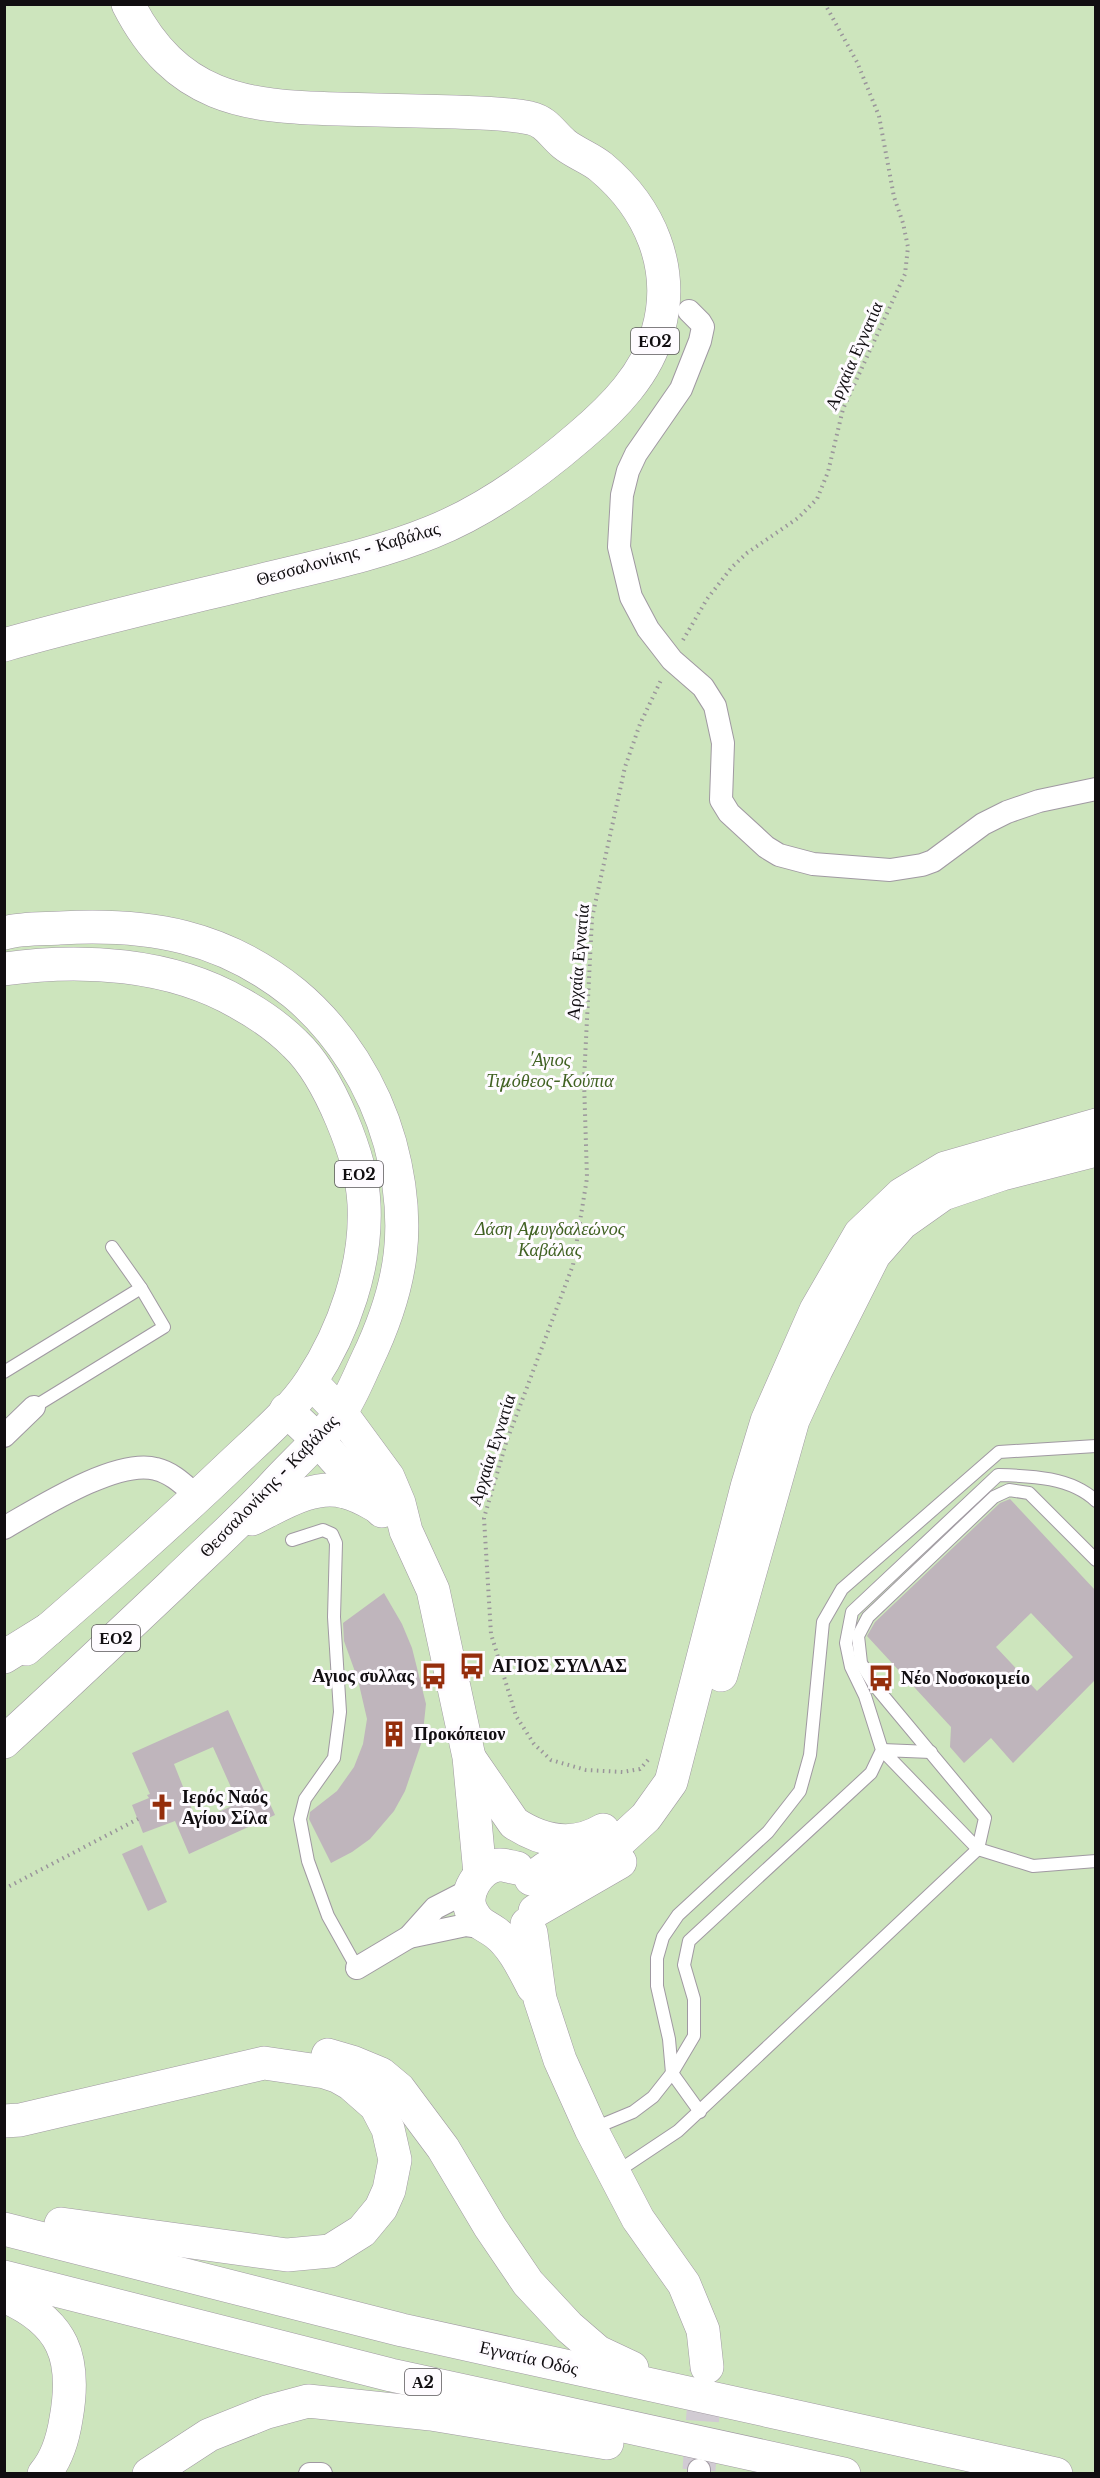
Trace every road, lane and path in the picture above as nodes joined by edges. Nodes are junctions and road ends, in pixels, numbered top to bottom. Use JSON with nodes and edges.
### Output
{"nodes":[{"id":1,"x":128,"y":4,"type":"edge"},
{"id":2,"x":825,"y":4,"type":"edge"},
{"id":3,"x":689,"y":311,"type":"dead end"},
{"id":4,"x":4,"y":645,"type":"edge"},
{"id":5,"x":672,"y":660,"type":"junction"},
{"id":6,"x":1095,"y":789,"type":"edge"},
{"id":7,"x":4,"y":933,"type":"edge"},
{"id":8,"x":4,"y":969,"type":"edge"},
{"id":9,"x":1095,"y":1125,"type":"edge"},
{"id":10,"x":1095,"y":1150,"type":"edge"},
{"id":11,"x":112,"y":1247,"type":"dead end"},
{"id":12,"x":141,"y":1288,"type":"junction"},
{"id":13,"x":4,"y":1372,"type":"edge"},
{"id":14,"x":311,"y":1382,"type":"junction"},
{"id":15,"x":34,"y":1407,"type":"joint"},
{"id":16,"x":286,"y":1410,"type":"junction"},
{"id":17,"x":341,"y":1413,"type":"junction"},
{"id":18,"x":4,"y":1436,"type":"edge"},
{"id":19,"x":317,"y":1439,"type":"junction"},
{"id":20,"x":1095,"y":1446,"type":"edge"},
{"id":21,"x":198,"y":1497,"type":"junction"},
{"id":22,"x":1095,"y":1501,"type":"edge"},
{"id":23,"x":380,"y":1508,"type":"junction"},
{"id":24,"x":4,"y":1528,"type":"edge"},
{"id":25,"x":406,"y":1531,"type":"junction"},
{"id":26,"x":226,"y":1533,"type":"junction"},
{"id":27,"x":292,"y":1540,"type":"dead end"},
{"id":28,"x":1095,"y":1560,"type":"edge"},
{"id":29,"x":49,"y":1629,"type":"junction"},
{"id":30,"x":4,"y":1657,"type":"edge"},
{"id":31,"x":4,"y":1668,"type":"edge"},
{"id":32,"x":875,"y":1686,"type":"junction"},
{"id":33,"x":865,"y":1696,"type":"junction"},
{"id":34,"x":689,"y":1716,"type":"junction"},
{"id":35,"x":4,"y":1742,"type":"edge"},
{"id":36,"x":882,"y":1750,"type":"junction"},
{"id":37,"x":931,"y":1752,"type":"junction"},
{"id":38,"x":654,"y":1754,"type":"dead end"},
{"id":39,"x":469,"y":1757,"type":"junction"},
{"id":40,"x":487,"y":1784,"type":"junction"},
{"id":41,"x":138,"y":1819,"type":"dead end"},
{"id":42,"x":978,"y":1848,"type":"junction"},
{"id":43,"x":1095,"y":1861,"type":"edge"},
{"id":44,"x":524,"y":1873,"type":"junction"},
{"id":45,"x":475,"y":1882,"type":"junction"},
{"id":46,"x":4,"y":1889,"type":"edge"},
{"id":47,"x":531,"y":1918,"type":"junction"},
{"id":48,"x":491,"y":1931,"type":"junction"},
{"id":49,"x":409,"y":1937,"type":"junction"},
{"id":50,"x":357,"y":1968,"type":"joint"},
{"id":51,"x":540,"y":1999,"type":"junction"},
{"id":52,"x":264,"y":2063,"type":"junction"},
{"id":53,"x":672,"y":2073,"type":"junction"},
{"id":54,"x":700,"y":2112,"type":"junction"},
{"id":55,"x":4,"y":2121,"type":"edge"},
{"id":56,"x":591,"y":2129,"type":"junction"},
{"id":57,"x":614,"y":2174,"type":"junction"},
{"id":58,"x":4,"y":2216,"type":"edge"},
{"id":59,"x":4,"y":2229,"type":"edge"},
{"id":60,"x":4,"y":2277,"type":"edge"},
{"id":61,"x":4,"y":2296,"type":"edge"},
{"id":62,"x":707,"y":2367,"type":"tunnel mouth"},
{"id":63,"x":686,"y":2393,"type":"junction"},
{"id":64,"x":44,"y":2474,"type":"edge"},
{"id":65,"x":149,"y":2474,"type":"edge"},
{"id":66,"x":310,"y":2474,"type":"edge"},
{"id":67,"x":321,"y":2474,"type":"edge"},
{"id":68,"x":782,"y":2474,"type":"edge"},
{"id":69,"x":844,"y":2474,"type":"edge"},
{"id":70,"x":1056,"y":2474,"type":"edge"}],
"edges":[{"from":1,"to":4,"type":"main road","name":"Θεσσαλονίκης - Καβάλας","number":"ΕΟ2"},
{"from":2,"to":5,"type":"path","name":"Αρχαία Εγνατία"},
{"from":3,"to":5,"type":"street"},
{"from":5,"to":6,"type":"street"},
{"from":5,"to":38,"type":"path","name":"Αρχαία Εγνατία"},
{"from":7,"to":17,"type":"main road","name":"Θεσσαλονίκης - Καβάλας","number":"ΕΟ2"},
{"from":8,"to":14,"type":"main road","number":"ΕΟ2"},
{"from":9,"to":34,"type":"main road"},
{"from":10,"to":47,"type":"main road"},
{"from":11,"to":12,"type":"lane"},
{"from":12,"to":13,"type":"lane"},
{"from":12,"to":15,"type":"lane"},
{"from":14,"to":16,"type":"main road","number":"ΕΟ2"},
{"from":14,"to":17,"type":"main road"},
{"from":15,"to":18,"type":"street"},
{"from":16,"to":19,"type":"main road"},
{"from":16,"to":21,"type":"main road","number":"ΕΟ2"},
{"from":17,"to":19,"type":"main road","name":"Θεσσαλονίκης - Καβάλας","number":"ΕΟ2"},
{"from":17,"to":25,"type":"main road"},
{"from":19,"to":23,"type":"main road"},
{"from":19,"to":26,"type":"main road","name":"Θεσσαλονίκης - Καβάλας","number":"ΕΟ2"},
{"from":20,"to":53,"type":"lane"},
{"from":21,"to":24,"type":"street"},
{"from":21,"to":29,"type":"main road","number":"ΕΟ2"},
{"from":22,"to":33,"type":"lane"},
{"from":23,"to":25,"type":"main road"},
{"from":23,"to":26,"type":"main road"},
{"from":25,"to":39,"type":"main road"},
{"from":26,"to":35,"type":"main road","name":"Θεσσαλονίκης - Καβάλας","number":"ΕΟ2"},
{"from":27,"to":50,"type":"lane"},
{"from":28,"to":32,"type":"lane"},
{"from":29,"to":30,"type":"main road"},
{"from":29,"to":31,"type":"main road","number":"ΕΟ2"},
{"from":32,"to":33,"type":"lane"},
{"from":32,"to":37,"type":"lane"},
{"from":33,"to":36,"type":"lane"},
{"from":34,"to":40,"type":"main road"},
{"from":34,"to":44,"type":"main road"},
{"from":36,"to":37,"type":"lane"},
{"from":36,"to":42,"type":"lane"},
{"from":36,"to":53,"type":"lane"},
{"from":37,"to":42,"type":"lane"},
{"from":39,"to":40,"type":"main road"},
{"from":39,"to":45,"type":"main road"},
{"from":40,"to":44,"type":"main road"},
{"from":41,"to":46,"type":"path"},
{"from":42,"to":43,"type":"lane"},
{"from":42,"to":54,"type":"lane"},
{"from":44,"to":45,"type":"main road"},
{"from":44,"to":47,"type":"main road"},
{"from":45,"to":48,"type":"main road"},
{"from":45,"to":49,"type":"street"},
{"from":47,"to":48,"type":"main road"},
{"from":47,"to":51,"type":"main road"},
{"from":48,"to":49,"type":"street"},
{"from":48,"to":51,"type":"main road"},
{"from":49,"to":50,"type":"street"},
{"from":51,"to":56,"type":"main road"},
{"from":52,"to":55,"type":"main road"},
{"from":52,"to":58,"type":"main road"},
{"from":52,"to":63,"type":"main road"},
{"from":53,"to":54,"type":"lane"},
{"from":53,"to":56,"type":"lane"},
{"from":54,"to":57,"type":"lane"},
{"from":56,"to":57,"type":"main road"},
{"from":57,"to":62,"type":"main road"},
{"from":59,"to":63,"type":"main road","name":"Εγνατία Οδός"},
{"from":60,"to":69,"type":"main road","number":"Α2"},
{"from":61,"to":64,"type":"main road"},
{"from":63,"to":70,"type":"main road","name":"Εγνατία Οδός"},
{"from":65,"to":68,"type":"main road"},
{"from":66,"to":67,"type":"street"}]}
